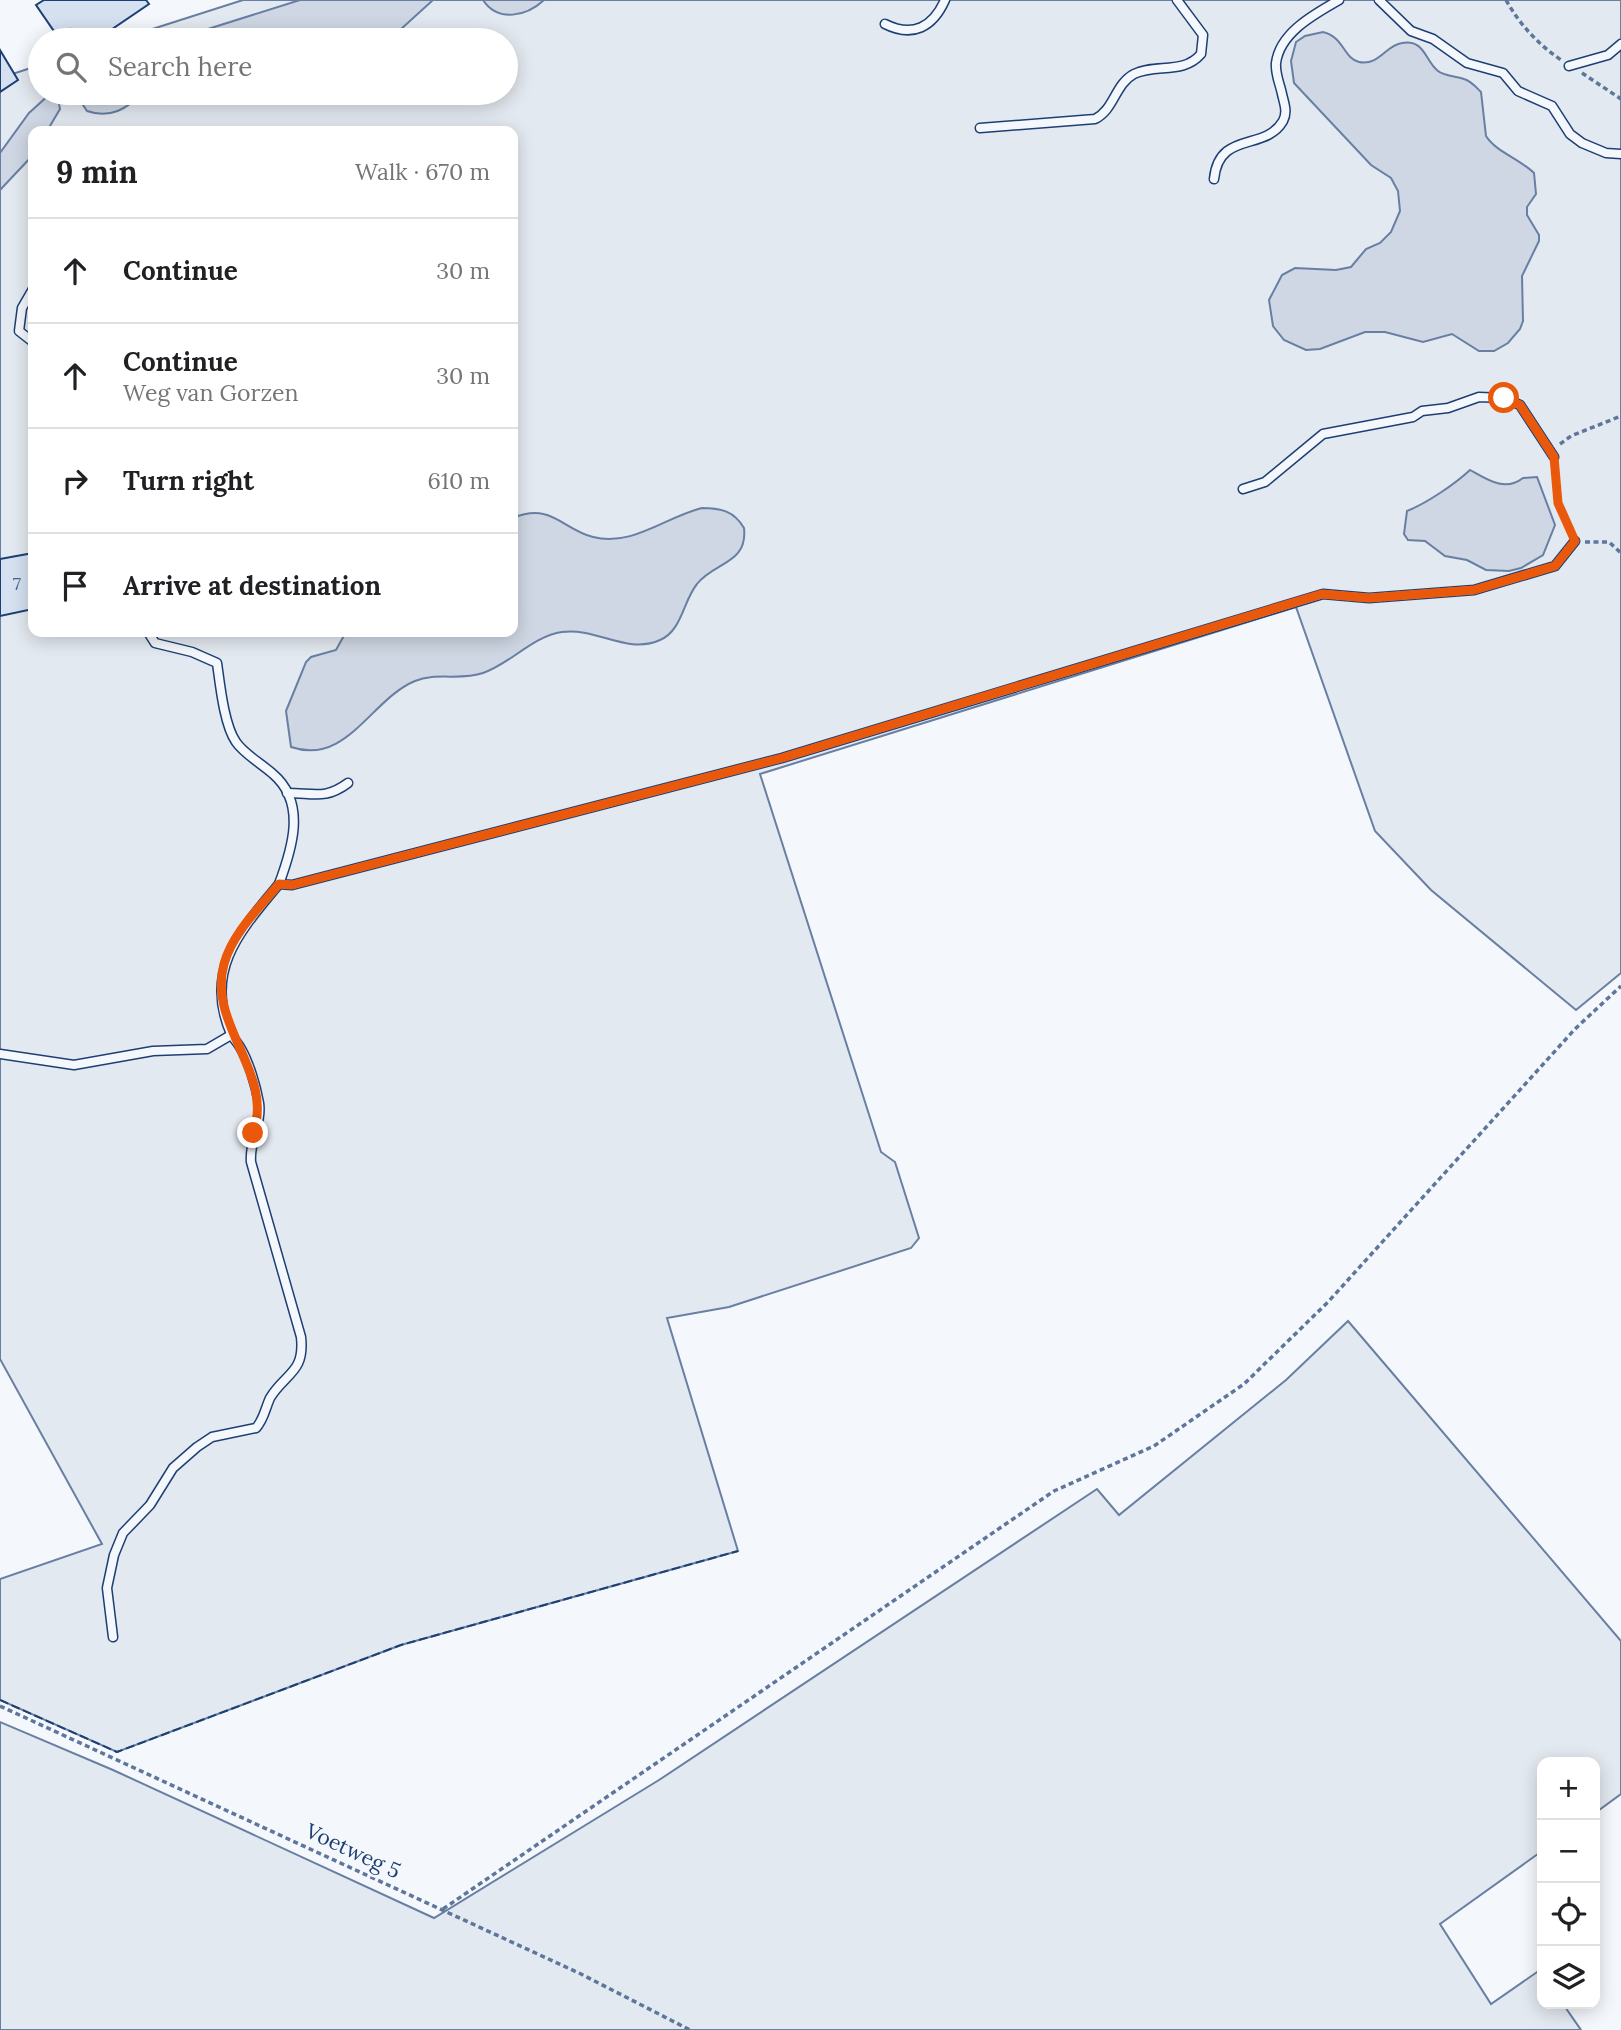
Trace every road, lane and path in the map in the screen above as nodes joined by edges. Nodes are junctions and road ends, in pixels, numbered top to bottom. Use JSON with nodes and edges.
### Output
{"nodes":[{"id":1,"x":945,"y":0,"type":"edge"},
{"id":2,"x":1177,"y":0,"type":"edge"},
{"id":3,"x":1339,"y":0,"type":"edge"},
{"id":4,"x":1379,"y":0,"type":"edge"},
{"id":5,"x":1506,"y":0,"type":"edge"},
{"id":6,"x":886,"y":24,"type":"dead end"},
{"id":7,"x":1621,"y":44,"type":"edge"},
{"id":8,"x":1569,"y":66,"type":"junction"},
{"id":9,"x":1621,"y":99,"type":"edge"},
{"id":10,"x":980,"y":128,"type":"dead end"},
{"id":11,"x":1621,"y":154,"type":"edge"},
{"id":12,"x":1214,"y":179,"type":"dead end"},
{"id":13,"x":28,"y":298,"type":"edge"},
{"id":14,"x":28,"y":338,"type":"edge"},
{"id":15,"x":1621,"y":416,"type":"edge"},
{"id":16,"x":1554,"y":457,"type":"junction"},
{"id":17,"x":1243,"y":489,"type":"dead end"},
{"id":18,"x":1575,"y":541,"type":"junction"},
{"id":19,"x":1621,"y":553,"type":"edge"},
{"id":20,"x":151,"y":637,"type":"edge"},
{"id":21,"x":348,"y":783,"type":"dead end"},
{"id":22,"x":287,"y":793,"type":"junction"},
{"id":23,"x":279,"y":884,"type":"junction"},
{"id":24,"x":1621,"y":986,"type":"edge"},
{"id":25,"x":231,"y":1035,"type":"junction"},
{"id":26,"x":0,"y":1054,"type":"edge"},
{"id":27,"x":113,"y":1637,"type":"dead end"},
{"id":28,"x":0,"y":1706,"type":"edge"},
{"id":29,"x":443,"y":1909,"type":"junction"},
{"id":30,"x":690,"y":2030,"type":"edge"}],
"edges":[{"from":1,"to":6,"type":"lane"},
{"from":2,"to":10,"type":"lane"},
{"from":3,"to":12,"type":"lane"},
{"from":4,"to":11,"type":"lane"},
{"from":5,"to":8,"type":"path"},
{"from":7,"to":8,"type":"lane"},
{"from":8,"to":9,"type":"path"},
{"from":13,"to":14,"type":"lane"},
{"from":15,"to":16,"type":"path"},
{"from":16,"to":17,"type":"lane"},
{"from":16,"to":18,"type":"path"},
{"from":18,"to":19,"type":"path"},
{"from":18,"to":23,"type":"lane"},
{"from":20,"to":22,"type":"lane"},
{"from":21,"to":22,"type":"lane"},
{"from":22,"to":23,"type":"lane"},
{"from":23,"to":25,"type":"lane"},
{"from":24,"to":29,"type":"path"},
{"from":25,"to":26,"type":"lane"},
{"from":25,"to":27,"type":"lane"},
{"from":28,"to":29,"type":"path","name":"Voetweg 5"},
{"from":29,"to":30,"type":"path","name":"Voetweg 5"}]}
